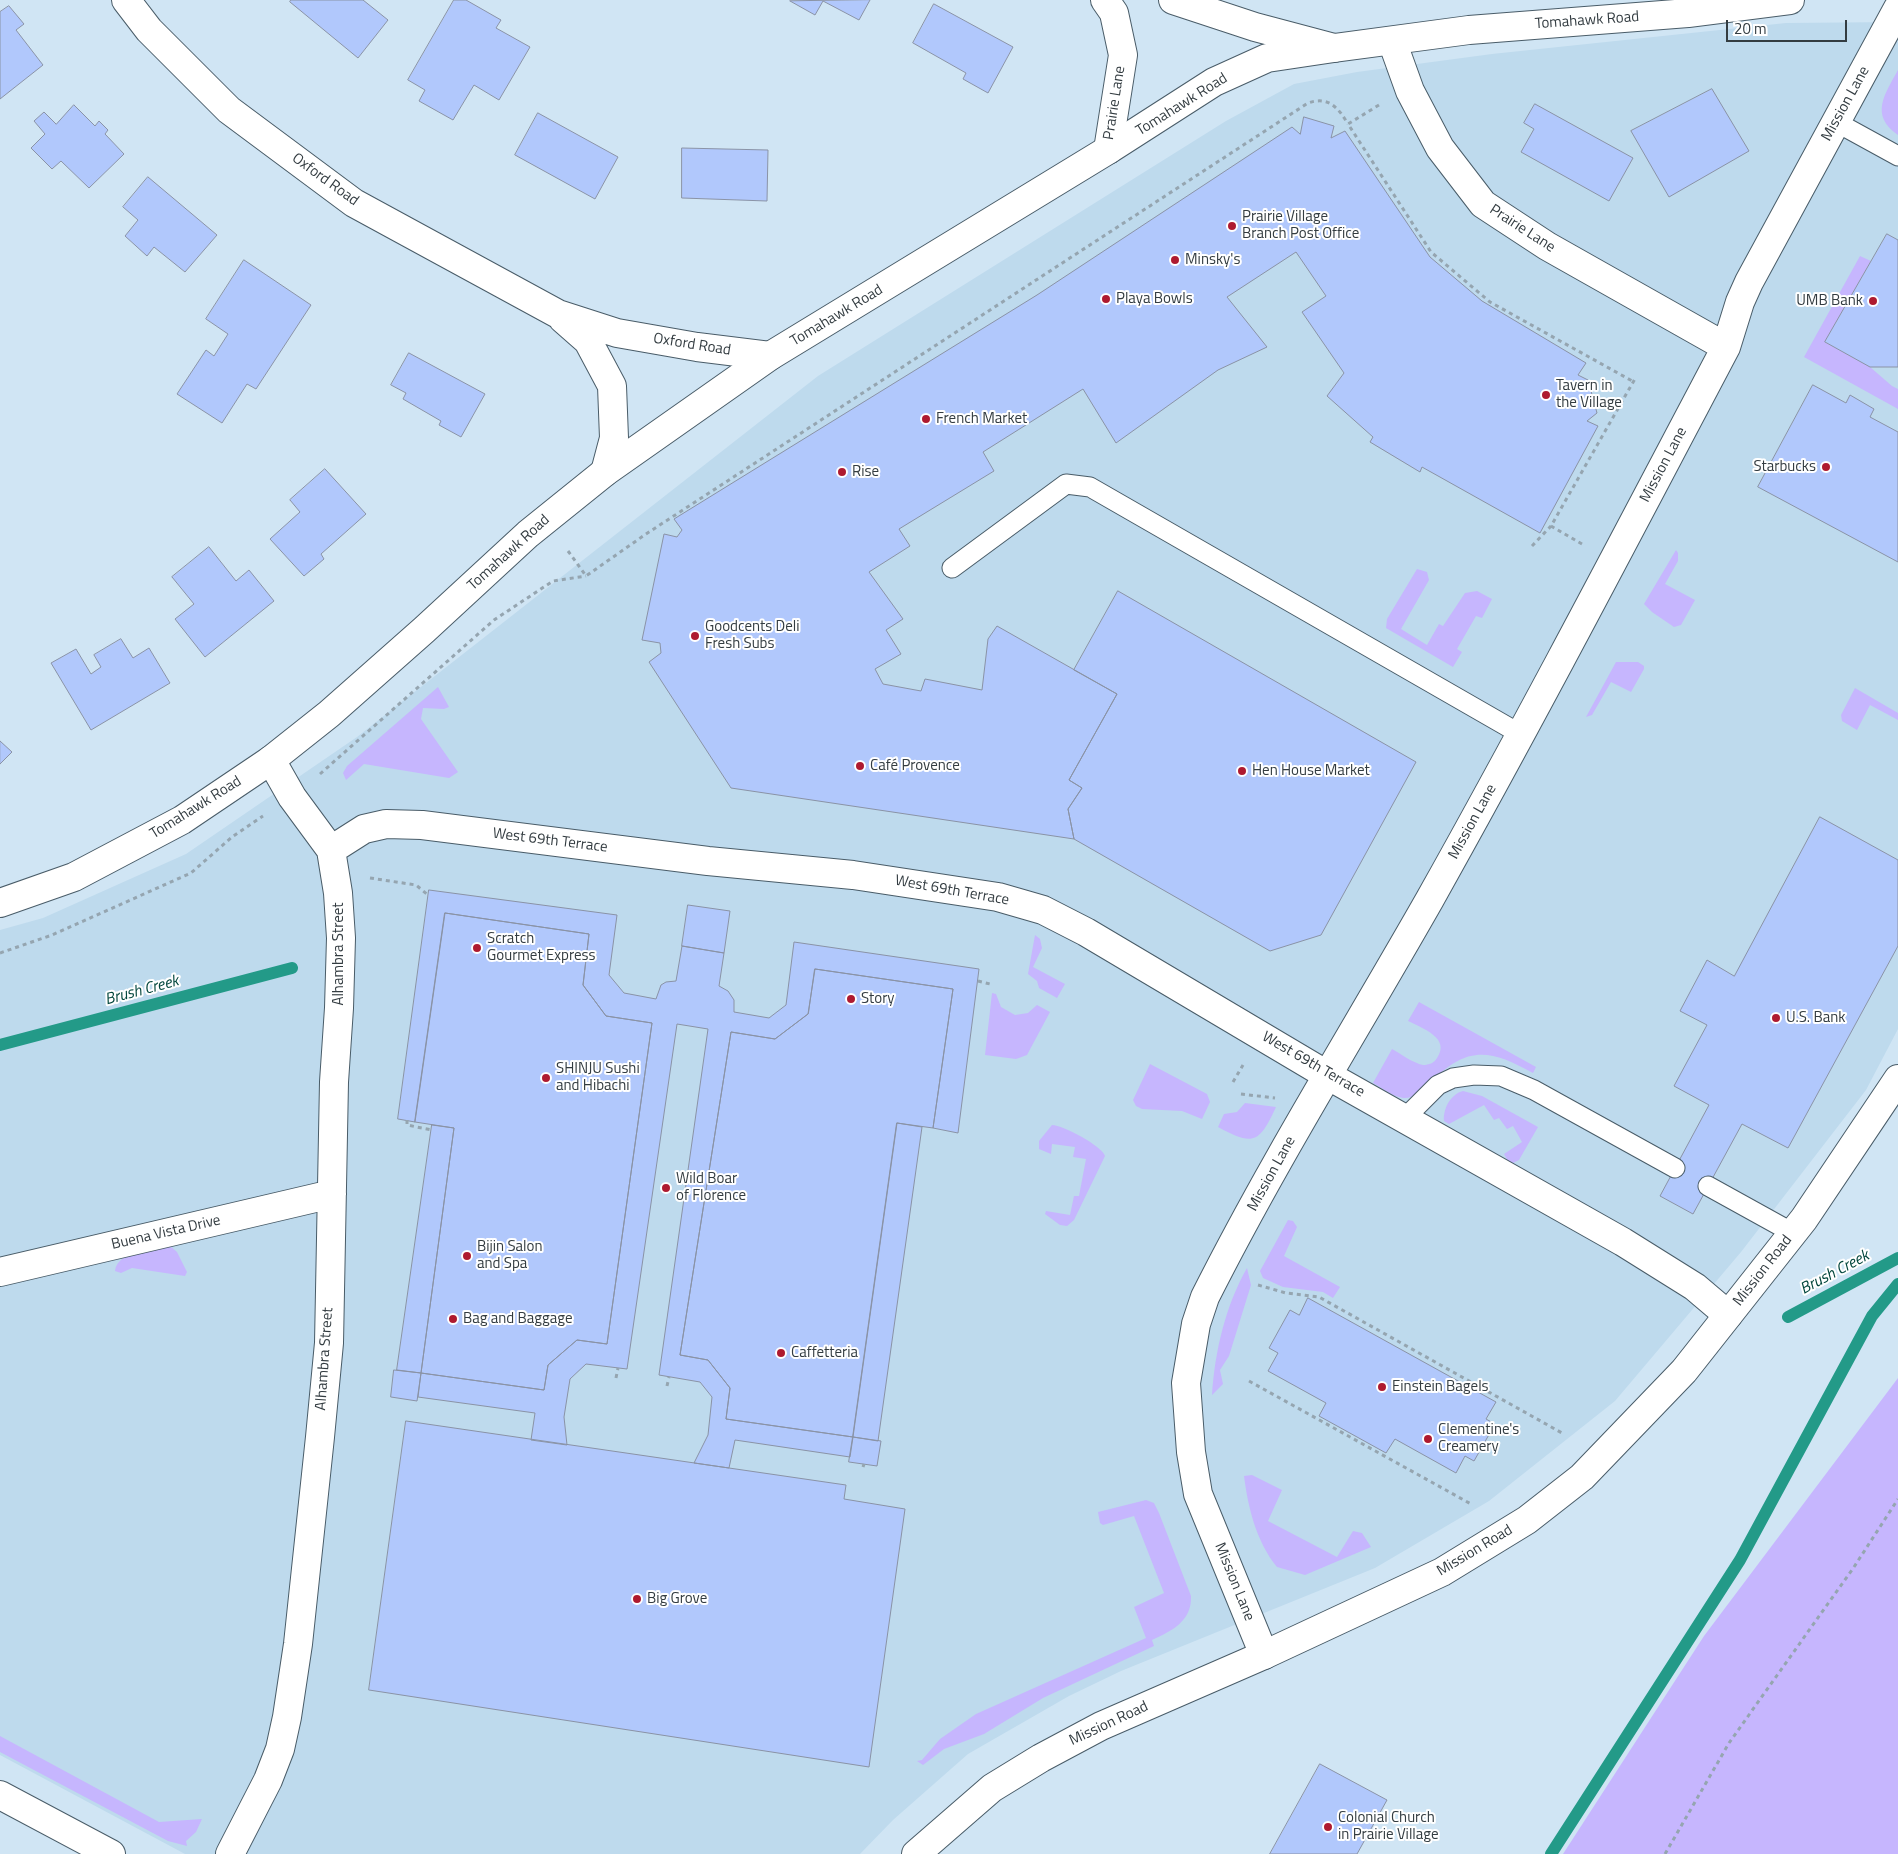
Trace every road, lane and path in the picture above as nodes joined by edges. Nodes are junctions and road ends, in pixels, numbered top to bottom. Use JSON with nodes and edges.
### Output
{"nodes":[{"id":1,"x":126,"y":0,"type":"edge"},
{"id":2,"x":1105,"y":0,"type":"edge"},
{"id":3,"x":1173,"y":0,"type":"edge"},
{"id":4,"x":1790,"y":0,"type":"edge"},
{"id":5,"x":1713,"y":5,"type":"edge"},
{"id":6,"x":1898,"y":8,"type":"edge"},
{"id":7,"x":1392,"y":41,"type":"junction"},
{"id":8,"x":1334,"y":48,"type":"junction"},
{"id":9,"x":1380,"y":105,"type":"dead end"},
{"id":10,"x":1836,"y":122,"type":"junction"},
{"id":11,"x":1348,"y":124,"type":"junction"},
{"id":12,"x":1108,"y":150,"type":"junction"},
{"id":13,"x":1898,"y":156,"type":"edge"},
{"id":14,"x":558,"y":314,"type":"junction"},
{"id":15,"x":1726,"y":346,"type":"junction"},
{"id":16,"x":770,"y":356,"type":"junction"},
{"id":17,"x":1636,"y":378,"type":"dead end"},
{"id":18,"x":1634,"y":382,"type":"junction"},
{"id":19,"x":604,"y":472,"type":"junction"},
{"id":20,"x":1551,"y":526,"type":"junction"},
{"id":21,"x":1582,"y":544,"type":"dead end"},
{"id":22,"x":1532,"y":546,"type":"dead end"},
{"id":23,"x":568,"y":551,"type":"dead end"},
{"id":24,"x":952,"y":568,"type":"dead end"},
{"id":25,"x":586,"y":576,"type":"junction"},
{"id":26,"x":1522,"y":736,"type":"junction"},
{"id":27,"x":271,"y":760,"type":"junction"},
{"id":28,"x":292,"y":797,"type":"junction"},
{"id":29,"x":331,"y":850,"type":"junction"},
{"id":30,"x":364,"y":877,"type":"dead end"},
{"id":31,"x":428,"y":895,"type":"dead end"},
{"id":32,"x":0,"y":903,"type":"edge"},
{"id":33,"x":0,"y":953,"type":"edge"},
{"id":34,"x":978,"y":981,"type":"dead end"},
{"id":35,"x":990,"y":984,"type":"dead end"},
{"id":36,"x":1248,"y":1056,"type":"dead end"},
{"id":37,"x":1327,"y":1075,"type":"junction"},
{"id":38,"x":1898,"y":1079,"type":"edge"},
{"id":39,"x":1233,"y":1082,"type":"dead end"},
{"id":40,"x":1241,"y":1094,"type":"dead end"},
{"id":41,"x":1276,"y":1098,"type":"dead end"},
{"id":42,"x":1405,"y":1118,"type":"junction"},
{"id":43,"x":407,"y":1120,"type":"dead end"},
{"id":44,"x":432,"y":1130,"type":"dead end"},
{"id":45,"x":1675,"y":1168,"type":"dead end"},
{"id":46,"x":1708,"y":1186,"type":"dead end"},
{"id":47,"x":332,"y":1194,"type":"junction"},
{"id":48,"x":1793,"y":1233,"type":"junction"},
{"id":49,"x":0,"y":1272,"type":"edge"},
{"id":50,"x":1258,"y":1285,"type":"dead end"},
{"id":51,"x":1728,"y":1315,"type":"junction"},
{"id":52,"x":618,"y":1368,"type":"dead end"},
{"id":53,"x":669,"y":1377,"type":"dead end"},
{"id":54,"x":616,"y":1378,"type":"dead end"},
{"id":55,"x":1249,"y":1381,"type":"dead end"},
{"id":56,"x":667,"y":1386,"type":"dead end"},
{"id":57,"x":1562,"y":1433,"type":"dead end"},
{"id":58,"x":1898,"y":1499,"type":"edge"},
{"id":59,"x":1471,"y":1504,"type":"dead end"},
{"id":60,"x":1264,"y":1655,"type":"junction"},
{"id":61,"x":0,"y":1795,"type":"edge"},
{"id":62,"x":111,"y":1854,"type":"edge"},
{"id":63,"x":230,"y":1854,"type":"edge"},
{"id":64,"x":916,"y":1854,"type":"edge"},
{"id":65,"x":1665,"y":1854,"type":"edge"}],
"edges":[{"from":1,"to":14,"type":"street","name":"Oxford Road"},
{"from":2,"to":12,"type":"street","name":"Prairie Lane"},
{"from":3,"to":8,"type":"street"},
{"from":4,"to":5,"type":"street","name":"Tomahawk Road"},
{"from":5,"to":7,"type":"street","name":"Tomahawk Road"},
{"from":6,"to":10,"type":"street","name":"Mission Lane"},
{"from":7,"to":8,"type":"street","name":"Tomahawk Road"},
{"from":7,"to":15,"type":"street","name":"Prairie Lane"},
{"from":8,"to":12,"type":"street","name":"Tomahawk Road"},
{"from":9,"to":11,"type":"path"},
{"from":10,"to":13,"type":"lane"},
{"from":10,"to":15,"type":"street","name":"Mission Lane"},
{"from":11,"to":18,"type":"path"},
{"from":11,"to":25,"type":"path"},
{"from":12,"to":16,"type":"street","name":"Tomahawk Road"},
{"from":14,"to":16,"type":"street","name":"Oxford Road"},
{"from":14,"to":19,"type":"street","name":"Oxford Road"},
{"from":15,"to":26,"type":"street","name":"Mission Lane"},
{"from":16,"to":19,"type":"street","name":"Tomahawk Road"},
{"from":17,"to":18,"type":"path"},
{"from":18,"to":20,"type":"path"},
{"from":19,"to":27,"type":"street","name":"Tomahawk Road"},
{"from":20,"to":21,"type":"path"},
{"from":20,"to":22,"type":"path"},
{"from":23,"to":25,"type":"path"},
{"from":24,"to":26,"type":"lane"},
{"from":25,"to":28,"type":"path"},
{"from":26,"to":37,"type":"street","name":"Mission Lane"},
{"from":27,"to":28,"type":"street"},
{"from":27,"to":32,"type":"street","name":"Tomahawk Road"},
{"from":28,"to":29,"type":"street"},
{"from":28,"to":33,"type":"path"},
{"from":29,"to":37,"type":"street","name":"West 69th Terrace"},
{"from":29,"to":47,"type":"street","name":"Alhambra Street"},
{"from":30,"to":31,"type":"path"},
{"from":34,"to":35,"type":"path"},
{"from":36,"to":39,"type":"path"},
{"from":37,"to":42,"type":"street","name":"West 69th Terrace"},
{"from":37,"to":60,"type":"street","name":"Mission Lane"},
{"from":38,"to":48,"type":"street","name":"Mission Road"},
{"from":40,"to":41,"type":"path"},
{"from":42,"to":45,"type":"lane"},
{"from":42,"to":51,"type":"street","name":"West 69th Terrace"},
{"from":43,"to":44,"type":"path"},
{"from":46,"to":48,"type":"lane"},
{"from":47,"to":49,"type":"street","name":"Buena Vista Drive"},
{"from":47,"to":63,"type":"street","name":"Alhambra Street"},
{"from":48,"to":51,"type":"street","name":"Mission Road"},
{"from":50,"to":57,"type":"path"},
{"from":51,"to":60,"type":"street","name":"Mission Road"},
{"from":52,"to":54,"type":"path"},
{"from":53,"to":56,"type":"path"},
{"from":55,"to":59,"type":"path"},
{"from":58,"to":65,"type":"path"},
{"from":60,"to":64,"type":"street","name":"Mission Road"},
{"from":61,"to":62,"type":"street"}]}
